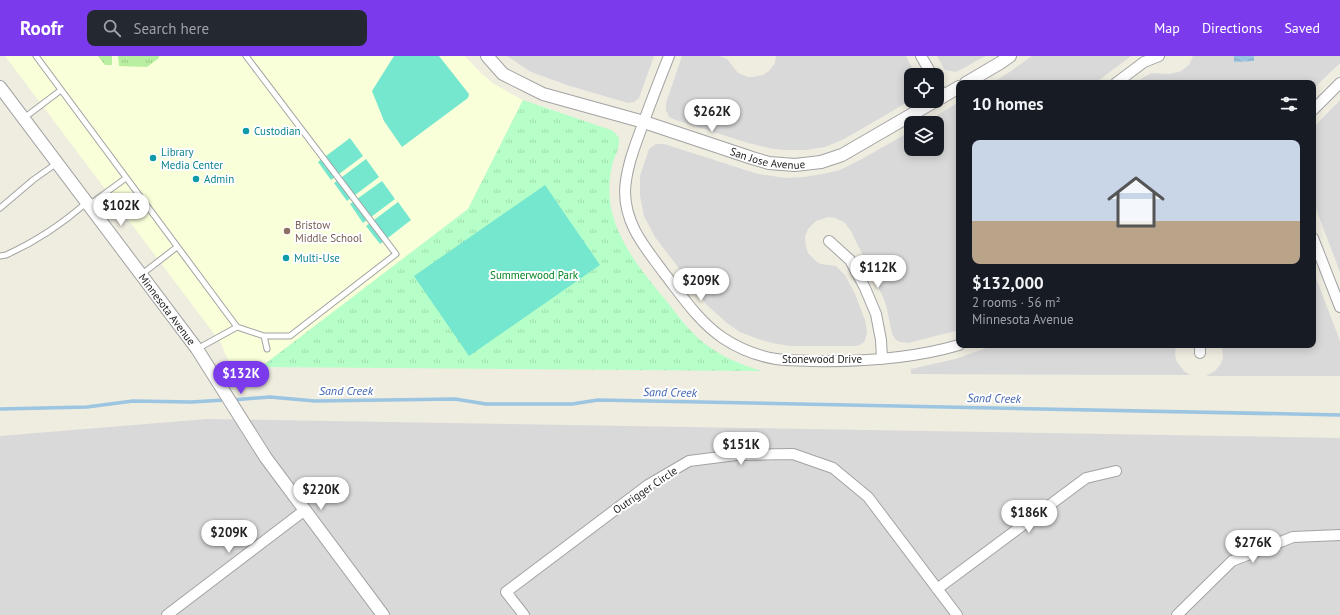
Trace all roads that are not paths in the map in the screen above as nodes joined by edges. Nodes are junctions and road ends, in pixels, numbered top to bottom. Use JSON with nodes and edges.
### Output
{"nodes":[{"id":1,"x":36,"y":56,"type":"edge"},
{"id":2,"x":246,"y":56,"type":"edge"},
{"id":3,"x":487,"y":56,"type":"edge"},
{"id":4,"x":669,"y":56,"type":"edge"},
{"id":5,"x":921,"y":56,"type":"edge"},
{"id":6,"x":1010,"y":56,"type":"edge"},
{"id":7,"x":1159,"y":56,"type":"edge"},
{"id":8,"x":928,"y":68,"type":"edge"},
{"id":9,"x":971,"y":80,"type":"edge"},
{"id":10,"x":1120,"y":80,"type":"edge"},
{"id":11,"x":1340,"y":83,"type":"edge"},
{"id":12,"x":0,"y":87,"type":"edge"},
{"id":13,"x":956,"y":89,"type":"edge"},
{"id":14,"x":61,"y":90,"type":"junction"},
{"id":15,"x":944,"y":96,"type":"edge"},
{"id":16,"x":1316,"y":107,"type":"edge"},
{"id":17,"x":923,"y":108,"type":"edge"},
{"id":18,"x":24,"y":118,"type":"junction"},
{"id":19,"x":644,"y":122,"type":"junction"},
{"id":20,"x":58,"y":162,"type":"junction"},
{"id":21,"x":126,"y":178,"type":"junction"},
{"id":22,"x":88,"y":204,"type":"junction"},
{"id":23,"x":0,"y":208,"type":"edge"},
{"id":24,"x":829,"y":242,"type":"dead end"},
{"id":25,"x":1316,"y":246,"type":"edge"},
{"id":26,"x":177,"y":247,"type":"junction"},
{"id":27,"x":0,"y":256,"type":"edge"},
{"id":28,"x":141,"y":274,"type":"junction"},
{"id":29,"x":1340,"y":307,"type":"edge"},
{"id":30,"x":237,"y":327,"type":"junction"},
{"id":31,"x":264,"y":336,"type":"junction"},
{"id":32,"x":956,"y":346,"type":"edge"},
{"id":33,"x":197,"y":349,"type":"junction"},
{"id":34,"x":267,"y":350,"type":"dead end"},
{"id":35,"x":882,"y":359,"type":"junction"},
{"id":36,"x":1116,"y":471,"type":"dead end"},
{"id":37,"x":305,"y":510,"type":"junction"},
{"id":38,"x":1340,"y":535,"type":"edge"},
{"id":39,"x":937,"y":588,"type":"junction"},
{"id":40,"x":167,"y":615,"type":"edge"},
{"id":41,"x":383,"y":615,"type":"edge"},
{"id":42,"x":524,"y":615,"type":"edge"},
{"id":43,"x":957,"y":615,"type":"edge"},
{"id":44,"x":1177,"y":615,"type":"edge"}],
"edges":[{"from":1,"to":14,"type":"lane"},
{"from":2,"to":31,"type":"lane"},
{"from":3,"to":19,"type":"street","name":"San Jose Avenue"},
{"from":4,"to":19,"type":"street","name":"Stonewood Drive"},
{"from":5,"to":8,"type":"street"},
{"from":6,"to":9,"type":"street"},
{"from":7,"to":10,"type":"street"},
{"from":11,"to":16,"type":"street"},
{"from":12,"to":18,"type":"street","name":"Minnesota Avenue"},
{"from":13,"to":15,"type":"street","name":"San Jose Avenue"},
{"from":14,"to":18,"type":"lane"},
{"from":14,"to":21,"type":"lane"},
{"from":17,"to":19,"type":"street","name":"San Jose Avenue"},
{"from":18,"to":20,"type":"street","name":"Minnesota Avenue"},
{"from":19,"to":35,"type":"street","name":"Stonewood Drive"},
{"from":20,"to":22,"type":"street","name":"Minnesota Avenue"},
{"from":20,"to":23,"type":"lane"},
{"from":21,"to":22,"type":"lane"},
{"from":21,"to":26,"type":"lane"},
{"from":22,"to":27,"type":"lane"},
{"from":22,"to":28,"type":"street","name":"Minnesota Avenue"},
{"from":24,"to":35,"type":"street"},
{"from":25,"to":29,"type":"street"},
{"from":26,"to":28,"type":"lane"},
{"from":26,"to":30,"type":"lane"},
{"from":28,"to":33,"type":"street","name":"Minnesota Avenue"},
{"from":30,"to":31,"type":"lane"},
{"from":30,"to":33,"type":"lane"},
{"from":31,"to":34,"type":"lane"},
{"from":32,"to":35,"type":"street","name":"Stonewood Drive"},
{"from":33,"to":37,"type":"street","name":"Minnesota Avenue"},
{"from":36,"to":39,"type":"street"},
{"from":37,"to":40,"type":"street"},
{"from":37,"to":41,"type":"street","name":"Minnesota Avenue"},
{"from":38,"to":44,"type":"street"},
{"from":39,"to":42,"type":"street","name":"Outrigger Circle"},
{"from":39,"to":43,"type":"street","name":"Outrigger Circle"}]}
